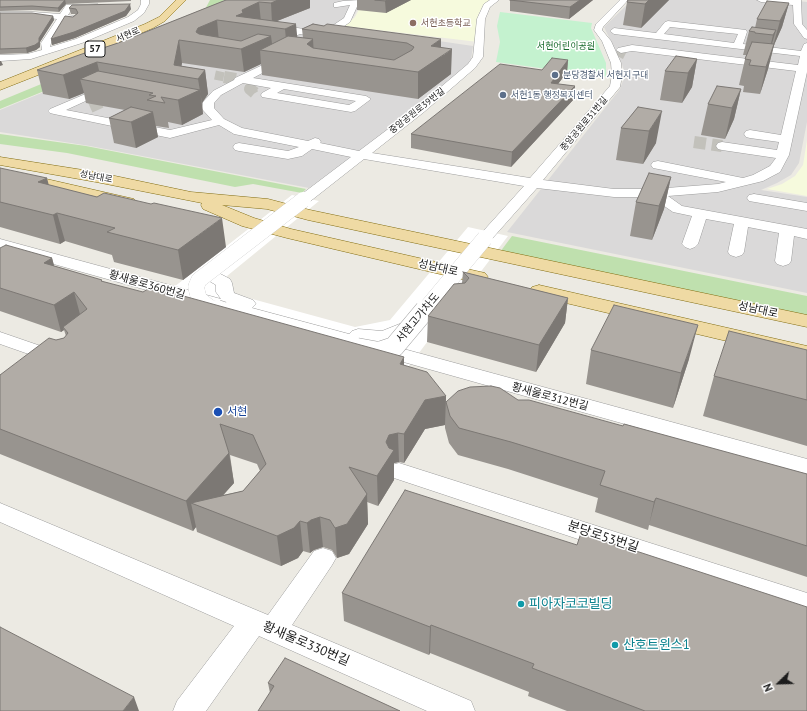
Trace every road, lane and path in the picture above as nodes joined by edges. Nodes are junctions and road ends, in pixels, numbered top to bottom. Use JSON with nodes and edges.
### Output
{"nodes":[{"id":1,"x":172,"y":0,"type":"edge"},
{"id":2,"x":181,"y":0,"type":"edge"},
{"id":3,"x":495,"y":0,"type":"edge"},
{"id":4,"x":624,"y":0,"type":"edge"},
{"id":5,"x":762,"y":0,"type":"edge"},
{"id":6,"x":356,"y":1,"type":"edge"},
{"id":7,"x":143,"y":3,"type":"edge"},
{"id":8,"x":797,"y":4,"type":"edge"},
{"id":9,"x":107,"y":5,"type":"edge"},
{"id":10,"x":337,"y":5,"type":"dead end"},
{"id":11,"x":807,"y":9,"type":"edge"},
{"id":12,"x":0,"y":14,"type":"edge"},
{"id":13,"x":62,"y":18,"type":"junction"},
{"id":14,"x":84,"y":19,"type":"edge"},
{"id":15,"x":105,"y":20,"type":"edge"},
{"id":16,"x":127,"y":20,"type":"junction"},
{"id":17,"x":299,"y":31,"type":"junction"},
{"id":18,"x":614,"y":31,"type":"dead end"},
{"id":19,"x":655,"y":34,"type":"junction"},
{"id":20,"x":324,"y":35,"type":"junction"},
{"id":21,"x":807,"y":36,"type":"edge"},
{"id":22,"x":739,"y":42,"type":"junction"},
{"id":23,"x":44,"y":45,"type":"junction"},
{"id":24,"x":306,"y":47,"type":"edge"},
{"id":25,"x":621,"y":50,"type":"dead end"},
{"id":26,"x":806,"y":53,"type":"edge"},
{"id":27,"x":274,"y":54,"type":"edge"},
{"id":28,"x":0,"y":58,"type":"edge"},
{"id":29,"x":804,"y":69,"type":"edge"},
{"id":30,"x":0,"y":79,"type":"edge"},
{"id":31,"x":239,"y":80,"type":"junction"},
{"id":32,"x":802,"y":85,"type":"edge"},
{"id":33,"x":0,"y":86,"type":"edge"},
{"id":34,"x":282,"y":86,"type":"junction"},
{"id":35,"x":110,"y":98,"type":"edge"},
{"id":36,"x":194,"y":107,"type":"edge"},
{"id":37,"x":208,"y":109,"type":"junction"},
{"id":38,"x":220,"y":121,"type":"junction"},
{"id":39,"x":244,"y":121,"type":"dead end"},
{"id":40,"x":277,"y":127,"type":"junction"},
{"id":41,"x":291,"y":129,"type":"dead end"},
{"id":42,"x":305,"y":132,"type":"dead end"},
{"id":43,"x":750,"y":133,"type":"dead end"},
{"id":44,"x":263,"y":135,"type":"junction"},
{"id":45,"x":786,"y":139,"type":"junction"},
{"id":46,"x":312,"y":145,"type":"junction"},
{"id":47,"x":722,"y":146,"type":"tunnel mouth"},
{"id":48,"x":239,"y":147,"type":"dead end"},
{"id":49,"x":0,"y":148,"type":"edge"},
{"id":50,"x":360,"y":155,"type":"junction"},
{"id":51,"x":783,"y":156,"type":"junction"},
{"id":52,"x":0,"y":161,"type":"edge"},
{"id":53,"x":658,"y":165,"type":"dead end"},
{"id":54,"x":0,"y":177,"type":"edge"},
{"id":55,"x":748,"y":181,"type":"junction"},
{"id":56,"x":532,"y":184,"type":"junction"},
{"id":57,"x":654,"y":193,"type":"junction"},
{"id":58,"x":191,"y":197,"type":"junction"},
{"id":59,"x":754,"y":198,"type":"dead end"},
{"id":60,"x":303,"y":200,"type":"joint"},
{"id":61,"x":268,"y":204,"type":"junction"},
{"id":62,"x":140,"y":205,"type":"edge"},
{"id":63,"x":807,"y":207,"type":"edge"},
{"id":64,"x":700,"y":213,"type":"junction"},
{"id":65,"x":199,"y":215,"type":"edge"},
{"id":66,"x":248,"y":222,"type":"junction"},
{"id":67,"x":742,"y":222,"type":"junction"},
{"id":68,"x":787,"y":230,"type":"junction"},
{"id":69,"x":807,"y":234,"type":"edge"},
{"id":70,"x":485,"y":238,"type":"joint"},
{"id":71,"x":0,"y":244,"type":"edge"},
{"id":72,"x":690,"y":244,"type":"dead end"},
{"id":73,"x":736,"y":252,"type":"dead end"},
{"id":74,"x":783,"y":261,"type":"dead end"},
{"id":75,"x":207,"y":273,"type":"junction"},
{"id":76,"x":496,"y":281,"type":"edge"},
{"id":77,"x":520,"y":287,"type":"edge"},
{"id":78,"x":807,"y":321,"type":"edge"},
{"id":79,"x":413,"y":325,"type":"junction"},
{"id":80,"x":294,"y":326,"type":"joint"},
{"id":81,"x":0,"y":338,"type":"edge"},
{"id":82,"x":807,"y":353,"type":"edge"},
{"id":83,"x":64,"y":360,"type":"edge"},
{"id":84,"x":807,"y":467,"type":"edge"},
{"id":85,"x":399,"y":471,"type":"dead end"},
{"id":86,"x":0,"y":512,"type":"edge"},
{"id":87,"x":323,"y":558,"type":"dead end"},
{"id":88,"x":807,"y":604,"type":"edge"},
{"id":89,"x":264,"y":626,"type":"junction"},
{"id":90,"x":188,"y":711,"type":"edge"},
{"id":91,"x":460,"y":711,"type":"edge"}],
"edges":[{"from":1,"to":30,"type":"main road","name":"서현로","number":"57"},
{"from":2,"to":33,"type":"main road","name":"서현로","number":"57"},
{"from":3,"to":50,"type":"street","name":"중앙공원로39번길"},
{"from":4,"to":56,"type":"street","name":"중앙공원로31번길"},
{"from":5,"to":8,"type":"street"},
{"from":6,"to":10,"type":"street"},
{"from":6,"to":20,"type":"street"},
{"from":7,"to":16,"type":"street"},
{"from":8,"to":11,"type":"street"},
{"from":8,"to":21,"type":"street"},
{"from":9,"to":13,"type":"street"},
{"from":12,"to":13,"type":"street"},
{"from":13,"to":14,"type":"street"},
{"from":13,"to":23,"type":"street"},
{"from":15,"to":16,"type":"street"},
{"from":16,"to":23,"type":"street"},
{"from":17,"to":17,"type":"street"},
{"from":17,"to":20,"type":"street"},
{"from":18,"to":19,"type":"street"},
{"from":19,"to":22,"type":"street"},
{"from":19,"to":22,"type":"street"},
{"from":20,"to":24,"type":"street"},
{"from":22,"to":26,"type":"street"},
{"from":23,"to":28,"type":"street"},
{"from":25,"to":29,"type":"street"},
{"from":26,"to":29,"type":"street"},
{"from":27,"to":31,"type":"street"},
{"from":29,"to":32,"type":"street"},
{"from":31,"to":34,"type":"street"},
{"from":31,"to":37,"type":"street"},
{"from":32,"to":45,"type":"street"},
{"from":34,"to":34,"type":"street"},
{"from":35,"to":38,"type":"street"},
{"from":36,"to":37,"type":"street"},
{"from":37,"to":38,"type":"street"},
{"from":38,"to":44,"type":"street"},
{"from":39,"to":40,"type":"street"},
{"from":40,"to":41,"type":"street"},
{"from":40,"to":44,"type":"street"},
{"from":42,"to":46,"type":"street"},
{"from":43,"to":45,"type":"street"},
{"from":44,"to":46,"type":"street"},
{"from":45,"to":51,"type":"street"},
{"from":46,"to":48,"type":"street"},
{"from":46,"to":50,"type":"street"},
{"from":47,"to":51,"type":"street"},
{"from":49,"to":61,"type":"main road"},
{"from":50,"to":56,"type":"street"},
{"from":50,"to":60,"type":"street","name":"중앙공원로39번길"},
{"from":51,"to":55,"type":"street"},
{"from":52,"to":58,"type":"main road","name":"성남대로"},
{"from":53,"to":55,"type":"street"},
{"from":54,"to":62,"type":"main road"},
{"from":55,"to":57,"type":"street"},
{"from":56,"to":57,"type":"street"},
{"from":56,"to":70,"type":"street","name":"중앙공원로31번길"},
{"from":57,"to":64,"type":"street"},
{"from":58,"to":61,"type":"main road","name":"성남대로"},
{"from":58,"to":66,"type":"main road","name":"성남대로"},
{"from":59,"to":63,"type":"street"},
{"from":60,"to":75,"type":"street","name":"서현고가차도","bridge":true},
{"from":61,"to":78,"type":"main road","name":"성남대로"},
{"from":64,"to":67,"type":"street"},
{"from":64,"to":72,"type":"street"},
{"from":65,"to":66,"type":"main road"},
{"from":66,"to":76,"type":"main road","name":"성남대로"},
{"from":67,"to":68,"type":"street"},
{"from":67,"to":73,"type":"street"},
{"from":68,"to":69,"type":"street"},
{"from":68,"to":74,"type":"street"},
{"from":70,"to":79,"type":"street","name":"서현고가차도","bridge":true},
{"from":71,"to":80,"type":"street","name":"황새울로360번길"},
{"from":75,"to":79,"type":"street","bridge":true},
{"from":75,"to":79,"type":"street","name":"서현고가차도","bridge":true},
{"from":77,"to":82,"type":"main road"},
{"from":80,"to":84,"type":"street","name":"황새울로312번길"},
{"from":81,"to":83,"type":"street"},
{"from":85,"to":88,"type":"street","name":"분당로53번길"},
{"from":86,"to":89,"type":"street"},
{"from":87,"to":89,"type":"street"},
{"from":89,"to":90,"type":"street","name":"황새울로330번길"},
{"from":89,"to":91,"type":"street","name":"황새울로330번길"}]}
